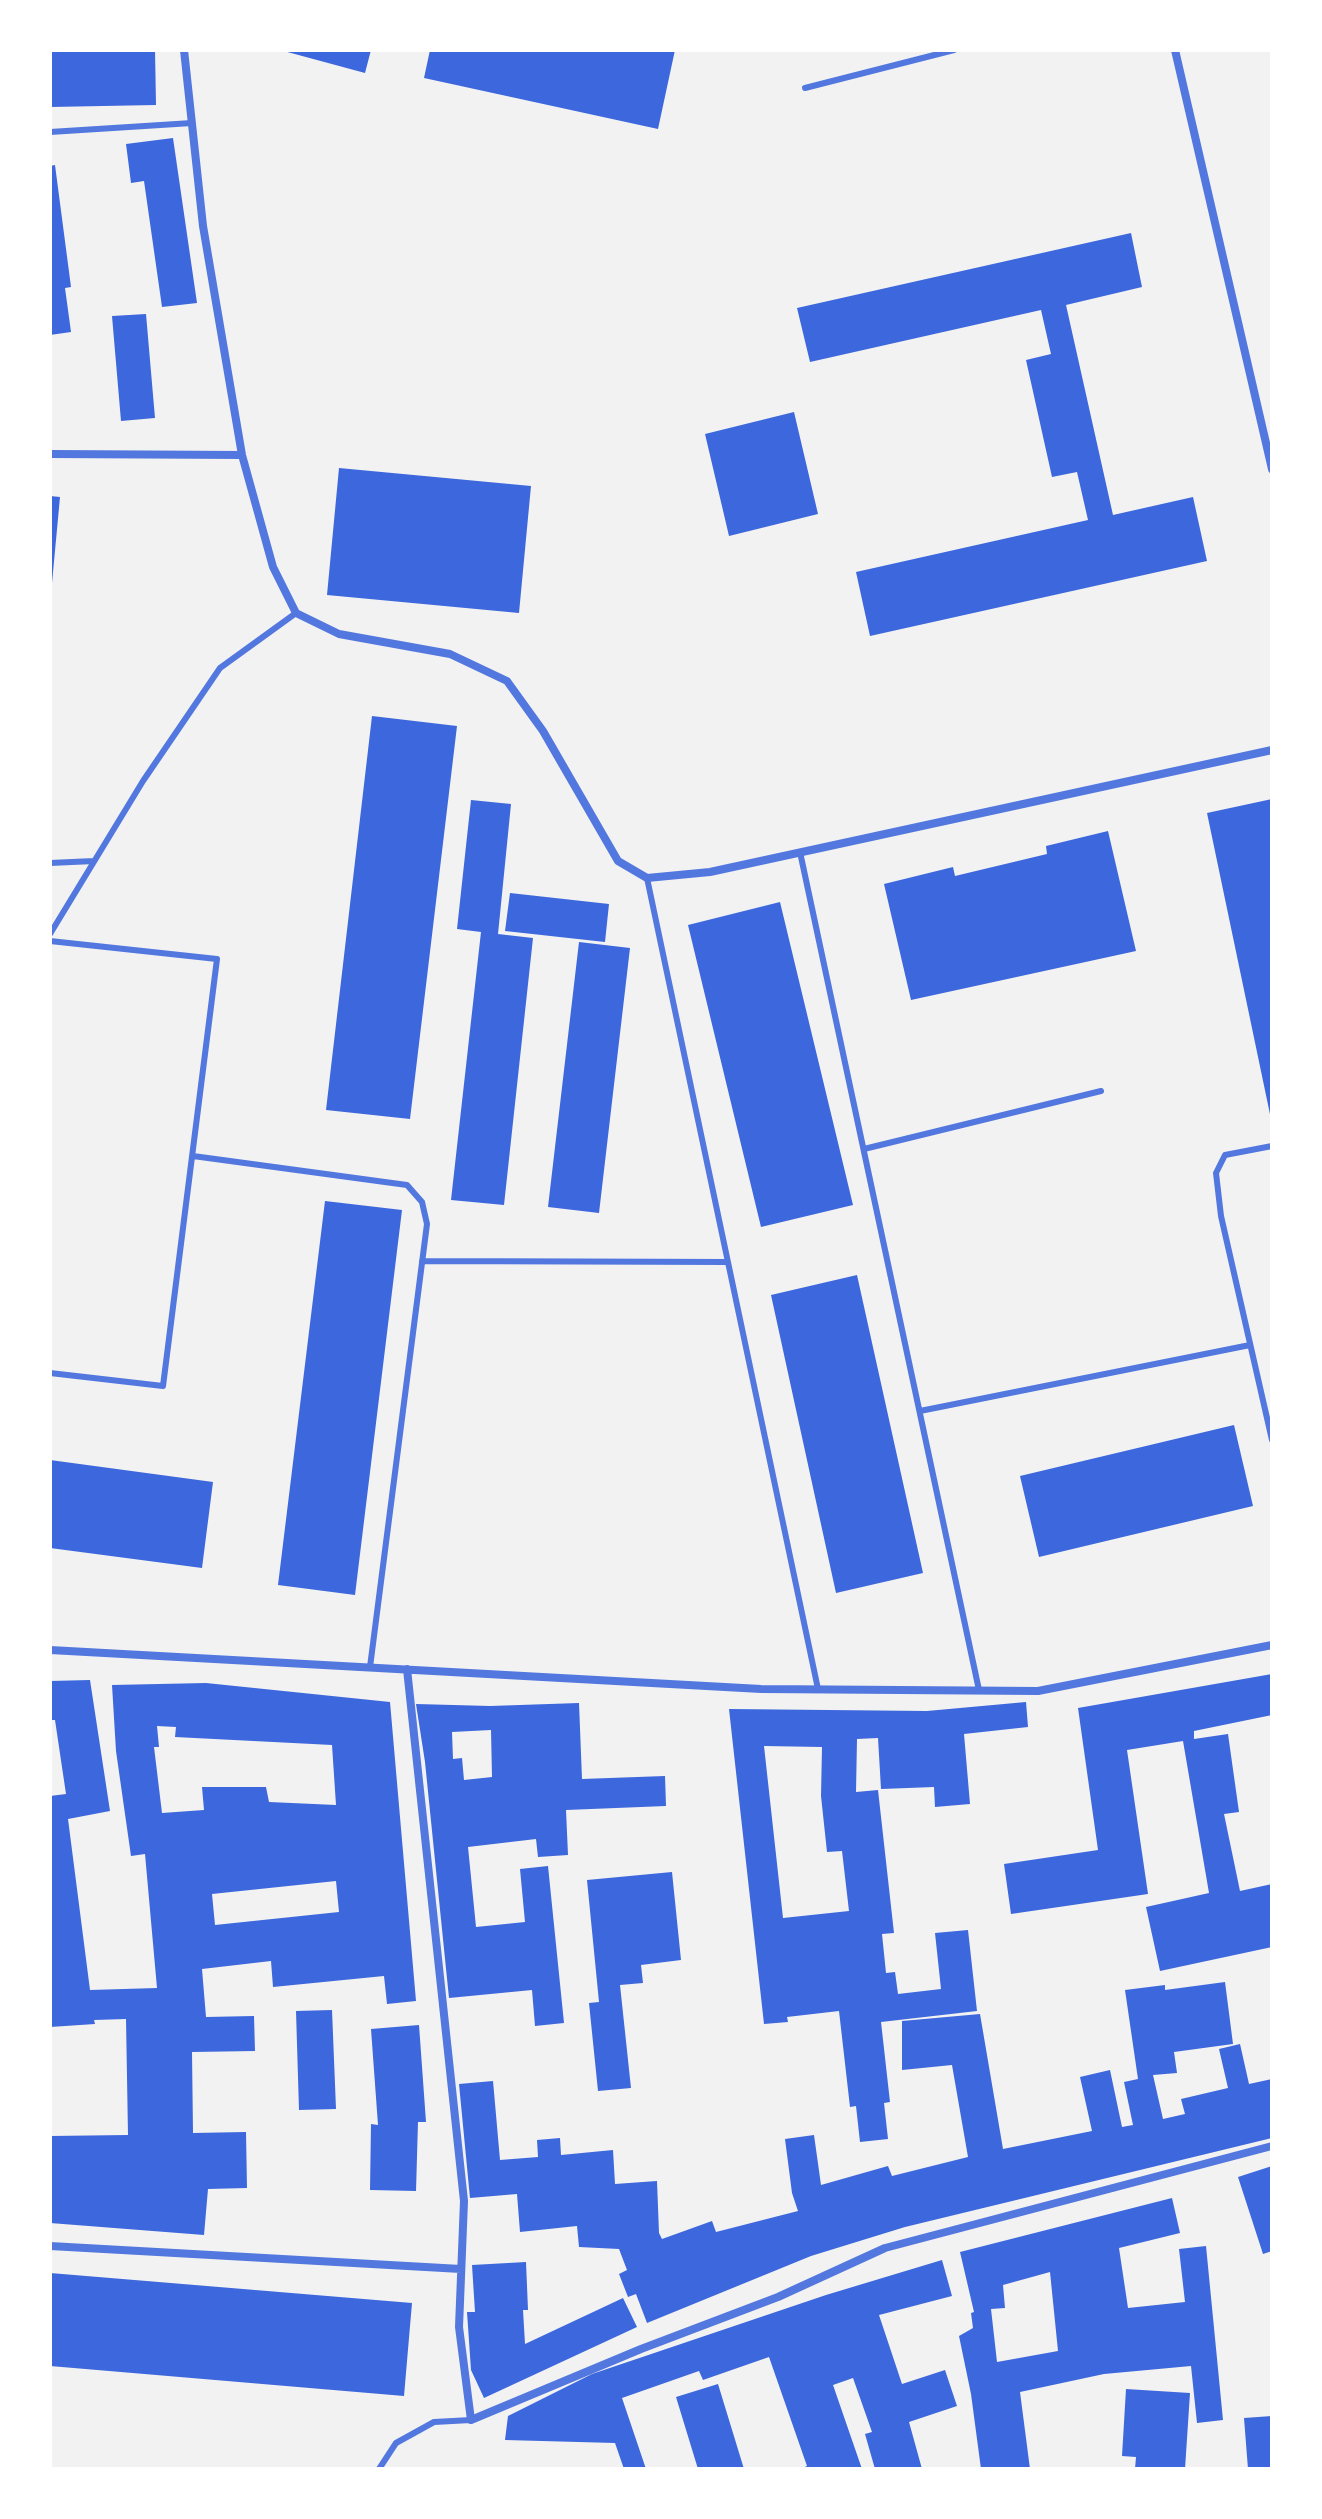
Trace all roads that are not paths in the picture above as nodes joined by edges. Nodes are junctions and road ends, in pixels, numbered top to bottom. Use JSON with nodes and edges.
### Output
{"nodes":[{"id":1,"x":184,"y":50,"type":"edge"},
{"id":2,"x":954,"y":50,"type":"edge"},
{"id":3,"x":1175,"y":50,"type":"edge"},
{"id":4,"x":805,"y":88,"type":"dead end"},
{"id":5,"x":192,"y":123,"type":"junction"},
{"id":6,"x":50,"y":132,"type":"edge"},
{"id":7,"x":50,"y":454,"type":"edge"},
{"id":8,"x":242,"y":455,"type":"junction"},
{"id":9,"x":1272,"y":469,"type":"edge"},
{"id":10,"x":296,"y":613,"type":"junction"},
{"id":11,"x":1272,"y":750,"type":"edge"},
{"id":12,"x":800,"y":852,"type":"junction"},
{"id":13,"x":94,"y":861,"type":"junction"},
{"id":14,"x":50,"y":863,"type":"edge"},
{"id":15,"x":647,"y":878,"type":"junction"},
{"id":16,"x":50,"y":934,"type":"edge"},
{"id":17,"x":50,"y":941,"type":"edge"},
{"id":18,"x":1101,"y":1091,"type":"dead end"},
{"id":19,"x":1272,"y":1146,"type":"edge"},
{"id":20,"x":864,"y":1149,"type":"junction"},
{"id":21,"x":193,"y":1156,"type":"junction"},
{"id":22,"x":422,"y":1261,"type":"junction"},
{"id":23,"x":727,"y":1262,"type":"junction"},
{"id":24,"x":1250,"y":1345,"type":"junction"},
{"id":25,"x":50,"y":1373,"type":"edge"},
{"id":26,"x":920,"y":1411,"type":"junction"},
{"id":27,"x":1272,"y":1440,"type":"edge"},
{"id":28,"x":1272,"y":1645,"type":"edge"},
{"id":29,"x":50,"y":1650,"type":"edge"},
{"id":30,"x":370,"y":1667,"type":"junction"},
{"id":31,"x":407,"y":1669,"type":"junction"},
{"id":32,"x":818,"y":1689,"type":"junction"},
{"id":33,"x":979,"y":1690,"type":"junction"},
{"id":34,"x":1272,"y":2146,"type":"edge"},
{"id":35,"x":50,"y":2246,"type":"edge"},
{"id":36,"x":461,"y":2269,"type":"junction"},
{"id":37,"x":471,"y":2420,"type":"junction"},
{"id":38,"x":379,"y":2469,"type":"edge"}],
"edges":[{"from":1,"to":5,"type":"street"},
{"from":2,"to":4,"type":"lane"},
{"from":3,"to":9,"type":"street"},
{"from":5,"to":6,"type":"lane"},
{"from":5,"to":8,"type":"street"},
{"from":7,"to":8,"type":"street"},
{"from":8,"to":10,"type":"street"},
{"from":10,"to":13,"type":"lane"},
{"from":10,"to":15,"type":"street"},
{"from":11,"to":12,"type":"street"},
{"from":12,"to":15,"type":"street"},
{"from":12,"to":20,"type":"lane"},
{"from":13,"to":14,"type":"lane"},
{"from":13,"to":16,"type":"lane"},
{"from":15,"to":23,"type":"lane"},
{"from":17,"to":21,"type":"lane"},
{"from":18,"to":20,"type":"lane"},
{"from":19,"to":24,"type":"lane"},
{"from":20,"to":26,"type":"lane"},
{"from":21,"to":22,"type":"lane"},
{"from":21,"to":25,"type":"lane"},
{"from":22,"to":23,"type":"lane"},
{"from":22,"to":30,"type":"lane"},
{"from":23,"to":32,"type":"lane"},
{"from":24,"to":26,"type":"lane"},
{"from":24,"to":27,"type":"lane"},
{"from":26,"to":33,"type":"lane"},
{"from":28,"to":33,"type":"street"},
{"from":29,"to":30,"type":"street"},
{"from":30,"to":31,"type":"street"},
{"from":31,"to":32,"type":"street"},
{"from":31,"to":36,"type":"street"},
{"from":32,"to":33,"type":"street"},
{"from":34,"to":37,"type":"street"},
{"from":35,"to":36,"type":"street"},
{"from":36,"to":37,"type":"street"},
{"from":37,"to":38,"type":"lane"}]}
